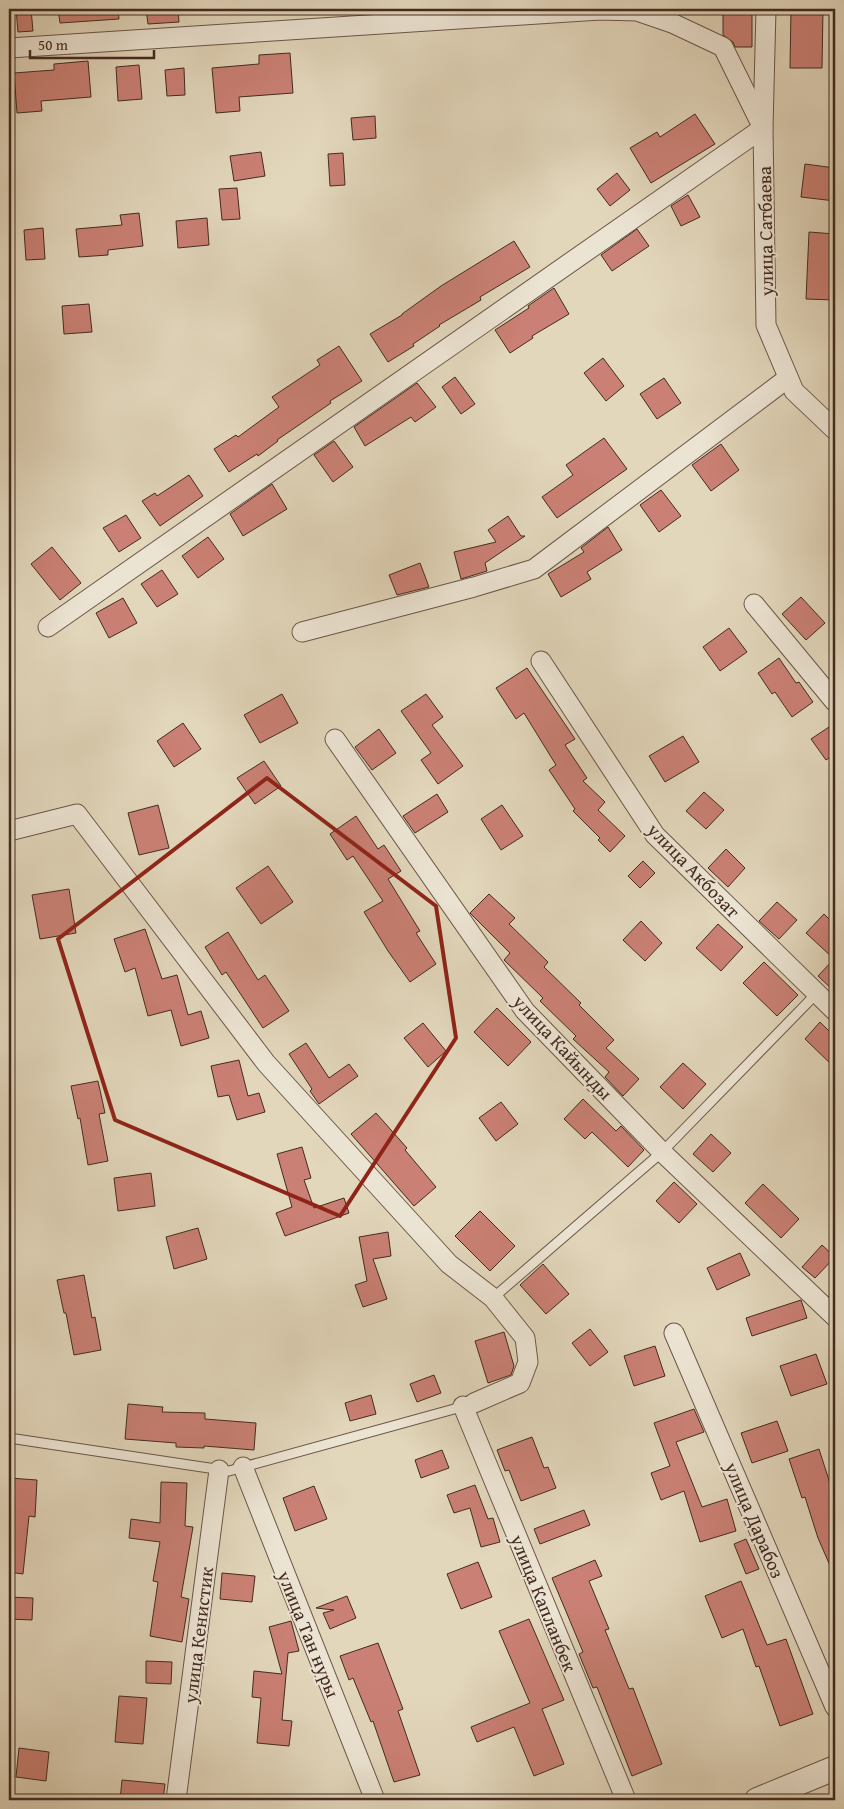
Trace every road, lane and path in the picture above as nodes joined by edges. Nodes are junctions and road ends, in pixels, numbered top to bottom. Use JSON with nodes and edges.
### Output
{"nodes":[{"id":1,"x":766,"y":9,"type":"edge"},
{"id":2,"x":9,"y":48,"type":"edge"},
{"id":3,"x":763,"y":128,"type":"junction"},
{"id":4,"x":788,"y":378,"type":"junction"},
{"id":5,"x":835,"y":430,"type":"edge"},
{"id":6,"x":754,"y":604,"type":"dead end"},
{"id":7,"x":48,"y":627,"type":"dead end"},
{"id":8,"x":302,"y":632,"type":"dead end"},
{"id":9,"x":541,"y":661,"type":"dead end"},
{"id":10,"x":835,"y":702,"type":"edge"},
{"id":11,"x":335,"y":738,"type":"dead end"},
{"id":12,"x":9,"y":831,"type":"edge"},
{"id":13,"x":817,"y":993,"type":"junction"},
{"id":14,"x":835,"y":1011,"type":"edge"},
{"id":15,"x":662,"y":1152,"type":"junction"},
{"id":16,"x":492,"y":1298,"type":"junction"},
{"id":17,"x":835,"y":1317,"type":"edge"},
{"id":18,"x":674,"y":1332,"type":"dead end"},
{"id":19,"x":469,"y":1405,"type":"junction"},
{"id":20,"x":9,"y":1438,"type":"edge"},
{"id":21,"x":243,"y":1467,"type":"junction"},
{"id":22,"x":219,"y":1470,"type":"junction"},
{"id":23,"x":835,"y":1706,"type":"edge"},
{"id":24,"x":835,"y":1768,"type":"edge"},
{"id":25,"x":176,"y":1800,"type":"edge"},
{"id":26,"x":374,"y":1800,"type":"edge"},
{"id":27,"x":626,"y":1800,"type":"edge"},
{"id":28,"x":757,"y":1800,"type":"edge"}],
"edges":[{"from":1,"to":3,"type":"street","name":"улица Сатбаева"},
{"from":2,"to":3,"type":"street"},
{"from":3,"to":4,"type":"street","name":"улица Сатбаева"},
{"from":3,"to":7,"type":"street"},
{"from":4,"to":5,"type":"street","name":"улица Сатбаева"},
{"from":4,"to":8,"type":"street"},
{"from":6,"to":10,"type":"street"},
{"from":9,"to":13,"type":"street","name":"улица Акбозат"},
{"from":11,"to":15,"type":"street","name":"улица Кайынды"},
{"from":12,"to":16,"type":"street"},
{"from":13,"to":14,"type":"street","name":"улица Акбозат"},
{"from":13,"to":15,"type":"lane"},
{"from":15,"to":16,"type":"lane"},
{"from":15,"to":17,"type":"street","name":"улица Кайынды"},
{"from":16,"to":19,"type":"street"},
{"from":18,"to":23,"type":"street","name":"улица Дарабоз"},
{"from":19,"to":21,"type":"lane"},
{"from":19,"to":27,"type":"street","name":"улица Капланбек"},
{"from":20,"to":22,"type":"lane"},
{"from":21,"to":22,"type":"lane"},
{"from":21,"to":26,"type":"street","name":"улица Тан нуры"},
{"from":22,"to":25,"type":"street","name":"улица Кенистик"},
{"from":24,"to":28,"type":"street"}]}
